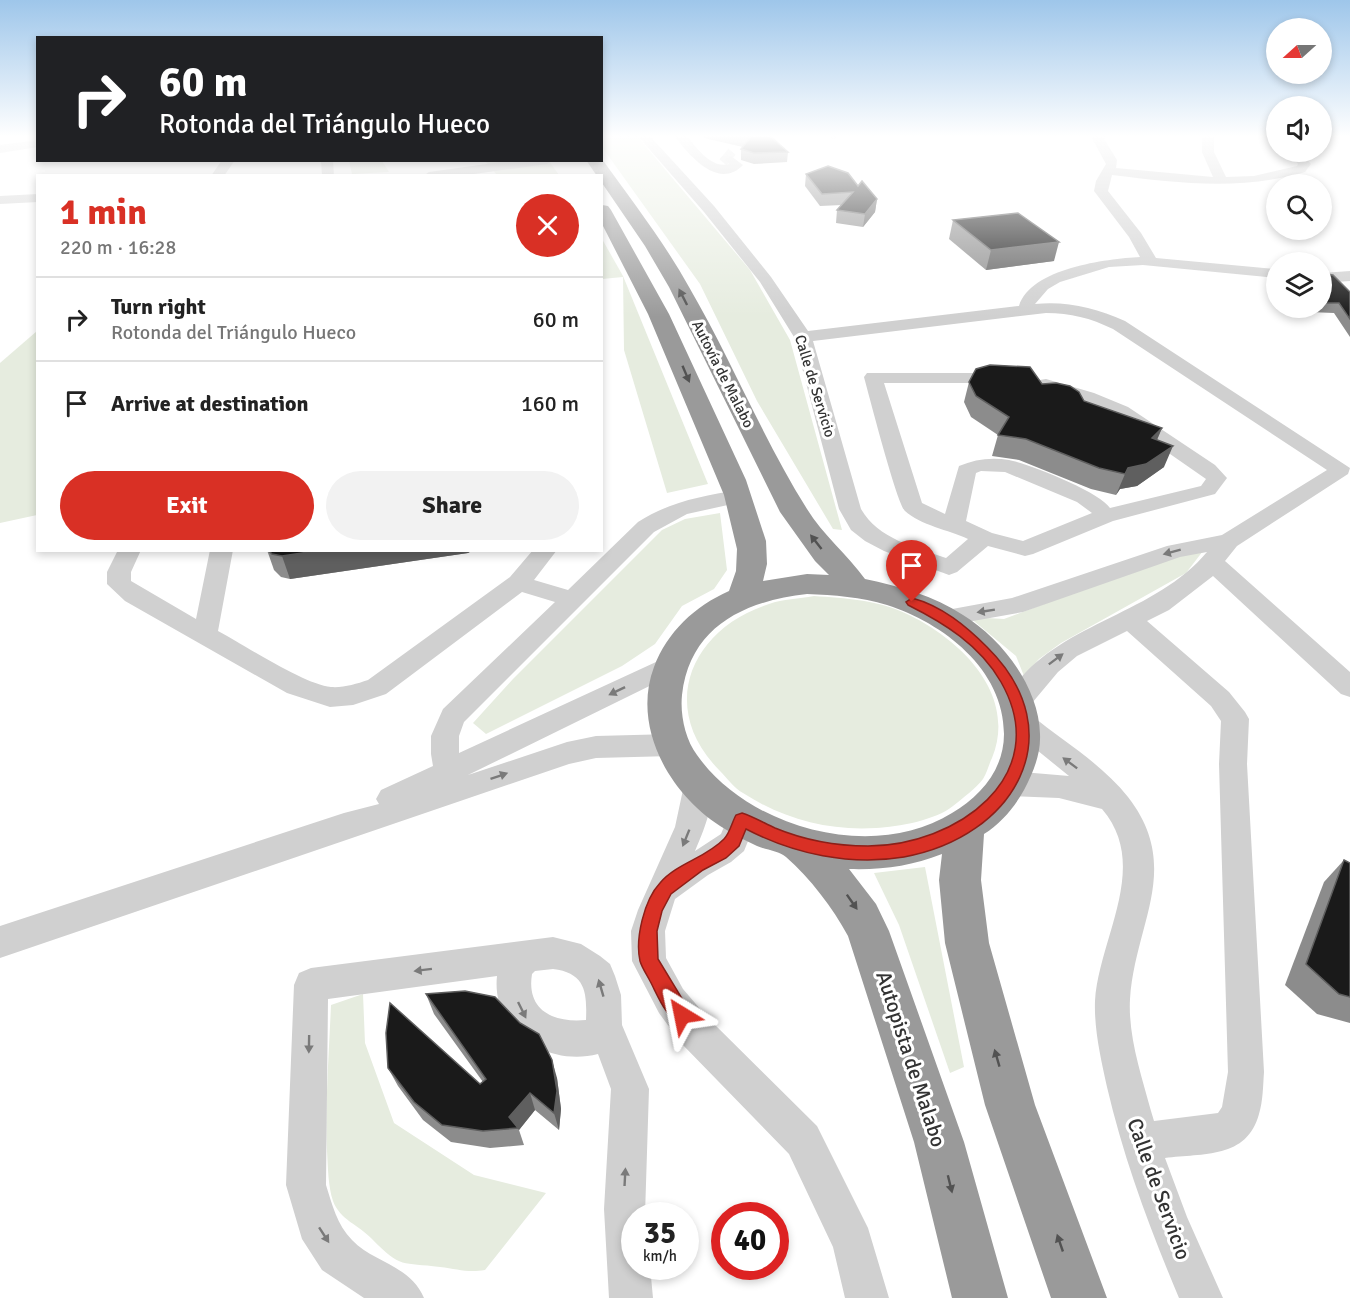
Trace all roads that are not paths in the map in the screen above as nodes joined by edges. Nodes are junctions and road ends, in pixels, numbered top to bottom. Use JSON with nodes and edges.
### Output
{"nodes":[{"id":1,"x":619,"y":196,"type":"edge"},
{"id":2,"x":701,"y":196,"type":"edge"},
{"id":3,"x":1105,"y":196,"type":"edge"},
{"id":4,"x":36,"y":198,"type":"edge"},
{"id":5,"x":0,"y":200,"type":"edge"},
{"id":6,"x":603,"y":212,"type":"edge"},
{"id":7,"x":1151,"y":262,"type":"junction"},
{"id":8,"x":1266,"y":273,"type":"edge"},
{"id":9,"x":1350,"y":276,"type":"edge"},
{"id":10,"x":1332,"y":277,"type":"edge"},
{"id":11,"x":1026,"y":309,"type":"junction"},
{"id":12,"x":803,"y":337,"type":"junction"},
{"id":13,"x":1345,"y":473,"type":"edge"},
{"id":14,"x":738,"y":496,"type":"junction"},
{"id":15,"x":1105,"y":516,"type":"junction"},
{"id":16,"x":954,"y":524,"type":"junction"},
{"id":17,"x":984,"y":538,"type":"junction"},
{"id":18,"x":1229,"y":541,"type":"junction"},
{"id":19,"x":129,"y":552,"type":"edge"},
{"id":20,"x":222,"y":552,"type":"edge"},
{"id":21,"x":544,"y":552,"type":"edge"},
{"id":22,"x":1212,"y":562,"type":"junction"},
{"id":23,"x":518,"y":584,"type":"junction"},
{"id":24,"x":854,"y":586,"type":"junction"},
{"id":25,"x":741,"y":598,"type":"junction"},
{"id":26,"x":572,"y":599,"type":"junction"},
{"id":27,"x":945,"y":618,"type":"junction"},
{"id":28,"x":1130,"y":620,"type":"junction"},
{"id":29,"x":205,"y":635,"type":"junction"},
{"id":30,"x":669,"y":665,"type":"junction"},
{"id":31,"x":1350,"y":687,"type":"edge"},
{"id":32,"x":1019,"y":712,"type":"junction"},
{"id":33,"x":672,"y":745,"type":"junction"},
{"id":34,"x":453,"y":781,"type":"junction"},
{"id":35,"x":1009,"y":784,"type":"junction"},
{"id":36,"x":699,"y":785,"type":"junction"},
{"id":37,"x":1114,"y":801,"type":"junction"},
{"id":38,"x":742,"y":819,"type":"junction"},
{"id":39,"x":965,"y":827,"type":"junction"},
{"id":40,"x":798,"y":843,"type":"junction"},
{"id":41,"x":665,"y":888,"type":"junction"},
{"id":42,"x":0,"y":942,"type":"edge"},
{"id":43,"x":526,"y":957,"type":"junction"},
{"id":44,"x":604,"y":1025,"type":"junction"},
{"id":45,"x":1139,"y":1142,"type":"junction"},
{"id":46,"x":402,"y":1298,"type":"edge"},
{"id":47,"x":631,"y":1298,"type":"edge"},
{"id":48,"x":867,"y":1298,"type":"edge"},
{"id":49,"x":980,"y":1298,"type":"edge"},
{"id":50,"x":1079,"y":1298,"type":"edge"},
{"id":51,"x":1201,"y":1298,"type":"edge"}],
"edges":[{"from":24,"to":1,"type":"highway","name":"Autovía de Malabo","one_way":true},
{"from":2,"to":12,"type":"street","name":"Calle de Servicio"},
{"from":3,"to":7,"type":"street"},
{"from":4,"to":5,"type":"street"},
{"from":6,"to":14,"type":"highway","name":"Autovía de Malabo","one_way":true},
{"from":7,"to":8,"type":"street"},
{"from":7,"to":11,"type":"street"},
{"from":9,"to":10,"type":"street"},
{"from":11,"to":12,"type":"street"},
{"from":11,"to":13,"type":"street"},
{"from":12,"to":17,"type":"street","name":"Calle de Servicio"},
{"from":13,"to":18,"type":"street"},
{"from":14,"to":25,"type":"highway","name":"Autovía de Malabo"},
{"from":14,"to":26,"type":"street"},
{"from":15,"to":16,"type":"street"},
{"from":15,"to":16,"type":"street"},
{"from":15,"to":17,"type":"street"},
{"from":16,"to":17,"type":"street"},
{"from":18,"to":22,"type":"street"},
{"from":18,"to":27,"type":"street","one_way":true},
{"from":19,"to":29,"type":"street"},
{"from":20,"to":29,"type":"street"},
{"from":21,"to":23,"type":"street"},
{"from":22,"to":28,"type":"street"},
{"from":22,"to":31,"type":"street"},
{"from":23,"to":26,"type":"street"},
{"from":23,"to":29,"type":"street"},
{"from":24,"to":25,"type":"highway"},
{"from":24,"to":27,"type":"highway"},
{"from":25,"to":30,"type":"highway"},
{"from":26,"to":34,"type":"street"},
{"from":27,"to":32,"type":"highway"},
{"from":32,"to":28,"type":"street","one_way":true},
{"from":28,"to":45,"type":"street"},
{"from":30,"to":33,"type":"highway"},
{"from":30,"to":34,"type":"street","one_way":true},
{"from":32,"to":35,"type":"highway"},
{"from":37,"to":32,"type":"street","name":"Calle de Servicio","one_way":true},
{"from":34,"to":33,"type":"street","one_way":true},
{"from":33,"to":36,"type":"highway"},
{"from":34,"to":42,"type":"street"},
{"from":35,"to":37,"type":"street"},
{"from":35,"to":39,"type":"highway"},
{"from":36,"to":38,"type":"highway"},
{"from":36,"to":41,"type":"street","one_way":true},
{"from":37,"to":45,"type":"street","name":"Calle de Servicio"},
{"from":38,"to":40,"type":"highway"},
{"from":38,"to":41,"type":"street"},
{"from":39,"to":40,"type":"highway"},
{"from":50,"to":39,"type":"highway","one_way":true},
{"from":40,"to":49,"type":"highway","name":"Autopista de Malabo","one_way":true},
{"from":41,"to":48,"type":"street"},
{"from":44,"to":43,"type":"street","one_way":true},
{"from":43,"to":44,"type":"street","one_way":true},
{"from":43,"to":46,"type":"street","one_way":true},
{"from":47,"to":44,"type":"street","one_way":true},
{"from":45,"to":51,"type":"street","name":"Calle de Servicio"}]}
